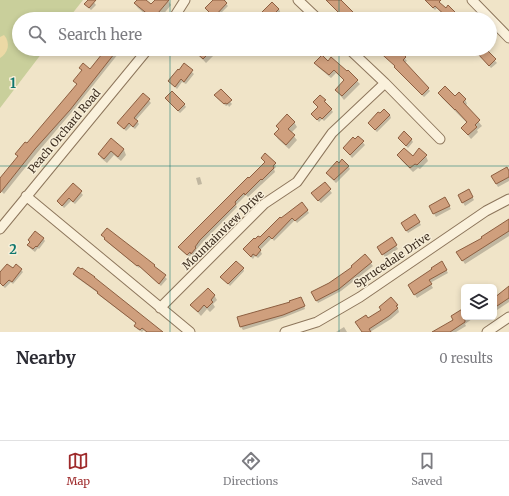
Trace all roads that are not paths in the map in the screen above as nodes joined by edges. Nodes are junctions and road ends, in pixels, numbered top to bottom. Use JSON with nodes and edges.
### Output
{"nodes":[{"id":1,"x":185,"y":0,"type":"edge"},
{"id":2,"x":298,"y":0,"type":"edge"},
{"id":3,"x":472,"y":0,"type":"edge"},
{"id":4,"x":177,"y":12,"type":"edge"},
{"id":5,"x":311,"y":12,"type":"edge"},
{"id":6,"x":484,"y":12,"type":"edge"},
{"id":7,"x":497,"y":26,"type":"edge"},
{"id":8,"x":509,"y":38,"type":"edge"},
{"id":9,"x":142,"y":56,"type":"edge"},
{"id":10,"x":356,"y":56,"type":"edge"},
{"id":11,"x":385,"y":83,"type":"junction"},
{"id":12,"x":440,"y":139,"type":"dead end"},
{"id":13,"x":26,"y":196,"type":"junction"},
{"id":14,"x":509,"y":199,"type":"edge"},
{"id":15,"x":0,"y":229,"type":"edge"},
{"id":16,"x":160,"y":308,"type":"junction"},
{"id":17,"x":509,"y":317,"type":"edge"},
{"id":18,"x":190,"y":332,"type":"edge"},
{"id":19,"x":284,"y":332,"type":"edge"},
{"id":20,"x":487,"y":332,"type":"edge"}],
"edges":[{"from":1,"to":4,"type":"street"},
{"from":2,"to":5,"type":"street"},
{"from":3,"to":6,"type":"street"},
{"from":7,"to":8,"type":"street"},
{"from":9,"to":13,"type":"street","name":"Peach Orchard Road"},
{"from":10,"to":11,"type":"street"},
{"from":11,"to":12,"type":"street"},
{"from":11,"to":16,"type":"street","name":"Mountainview Drive"},
{"from":13,"to":15,"type":"street","name":"Peach Orchard Road"},
{"from":13,"to":16,"type":"street"},
{"from":14,"to":19,"type":"street","name":"Sprucedale Drive"},
{"from":16,"to":18,"type":"street"},
{"from":17,"to":20,"type":"street"}]}
